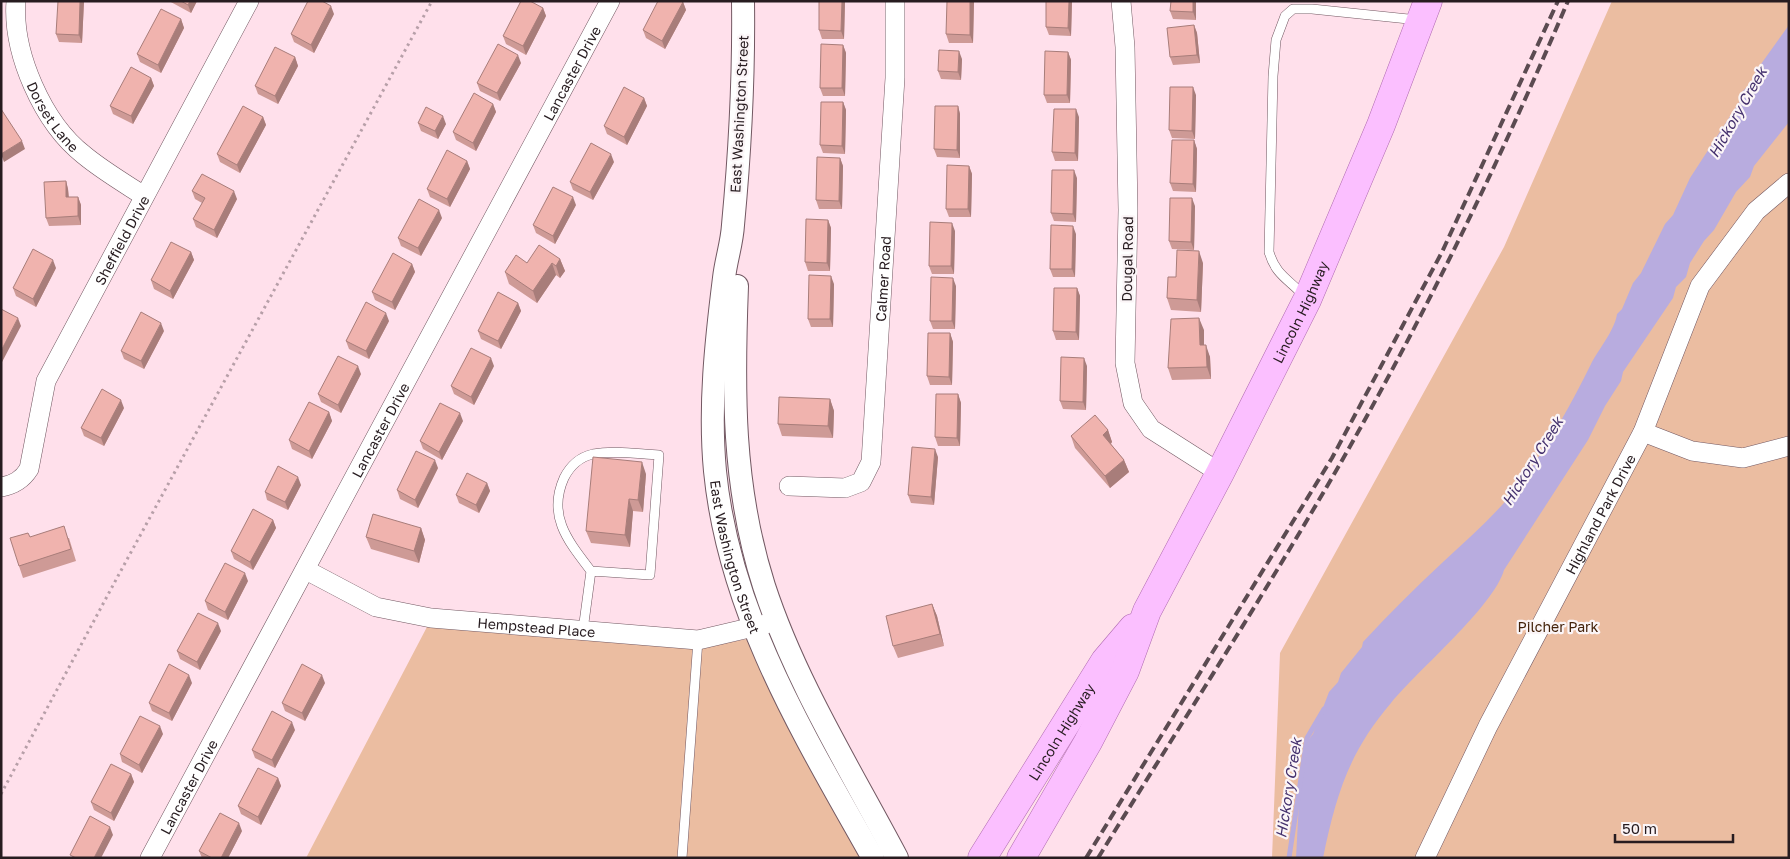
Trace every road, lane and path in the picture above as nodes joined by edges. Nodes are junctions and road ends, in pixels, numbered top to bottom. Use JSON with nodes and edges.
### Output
{"nodes":[{"id":1,"x":16,"y":1,"type":"edge"},
{"id":2,"x":249,"y":1,"type":"edge"},
{"id":3,"x":432,"y":1,"type":"edge"},
{"id":4,"x":610,"y":1,"type":"edge"},
{"id":5,"x":744,"y":1,"type":"edge"},
{"id":6,"x":895,"y":1,"type":"edge"},
{"id":7,"x":1120,"y":1,"type":"edge"},
{"id":8,"x":1424,"y":11,"type":"edge"},
{"id":9,"x":1789,"y":182,"type":"edge"},
{"id":10,"x":144,"y":196,"type":"junction"},
{"id":11,"x":733,"y":228,"type":"junction"},
{"id":12,"x":1307,"y":300,"type":"junction"},
{"id":13,"x":1643,"y":432,"type":"junction"},
{"id":14,"x":1789,"y":446,"type":"edge"},
{"id":15,"x":1220,"y":473,"type":"junction"},
{"id":16,"x":7,"y":486,"type":"edge"},
{"id":17,"x":789,"y":486,"type":"dead end"},
{"id":18,"x":306,"y":570,"type":"junction"},
{"id":19,"x":592,"y":571,"type":"junction"},
{"id":20,"x":1147,"y":611,"type":"junction"},
{"id":21,"x":776,"y":621,"type":"junction"},
{"id":22,"x":753,"y":628,"type":"junction"},
{"id":23,"x":583,"y":630,"type":"junction"},
{"id":24,"x":698,"y":640,"type":"junction"},
{"id":25,"x":1,"y":794,"type":"edge"},
{"id":26,"x":150,"y":858,"type":"edge"},
{"id":27,"x":682,"y":858,"type":"edge"},
{"id":28,"x":873,"y":858,"type":"edge"},
{"id":29,"x":897,"y":858,"type":"edge"},
{"id":30,"x":982,"y":858,"type":"edge"},
{"id":31,"x":1021,"y":858,"type":"edge"},
{"id":32,"x":1425,"y":858,"type":"edge"}],
"edges":[{"from":1,"to":10,"type":"street","name":"Dorset Lane"},
{"from":2,"to":10,"type":"street","name":"Sheffield Drive"},
{"from":3,"to":25,"type":"path"},
{"from":4,"to":18,"type":"street","name":"Lancaster Drive"},
{"from":5,"to":11,"type":"street","name":"East Washington Street"},
{"from":6,"to":17,"type":"street","name":"Calmer Road"},
{"from":7,"to":15,"type":"street","name":"Dougal Road"},
{"from":8,"to":12,"type":"main road","name":"Lincoln Highway"},
{"from":8,"to":12,"type":"lane"},
{"from":9,"to":13,"type":"street","name":"Highland Park Drive"},
{"from":10,"to":16,"type":"street","name":"Sheffield Drive"},
{"from":11,"to":21,"type":"street","name":"East Washington Street"},
{"from":11,"to":22,"type":"street","name":"East Washington Street"},
{"from":12,"to":15,"type":"main road","name":"Lincoln Highway"},
{"from":13,"to":14,"type":"street"},
{"from":13,"to":32,"type":"street","name":"Highland Park Drive"},
{"from":15,"to":20,"type":"main road","name":"Lincoln Highway"},
{"from":18,"to":23,"type":"street","name":"Hempstead Place"},
{"from":18,"to":26,"type":"street","name":"Lancaster Drive"},
{"from":19,"to":19,"type":"lane"},
{"from":19,"to":23,"type":"lane"},
{"from":20,"to":30,"type":"main road","name":"Lincoln Highway"},
{"from":20,"to":31,"type":"main road","name":"Lincoln Highway"},
{"from":21,"to":22,"type":"street","name":"Hempstead Place"},
{"from":21,"to":29,"type":"street","name":"East Washington Street"},
{"from":22,"to":24,"type":"street","name":"Hempstead Place"},
{"from":22,"to":28,"type":"street","name":"East Washington Street"},
{"from":23,"to":24,"type":"street","name":"Hempstead Place"},
{"from":24,"to":27,"type":"lane"}]}
